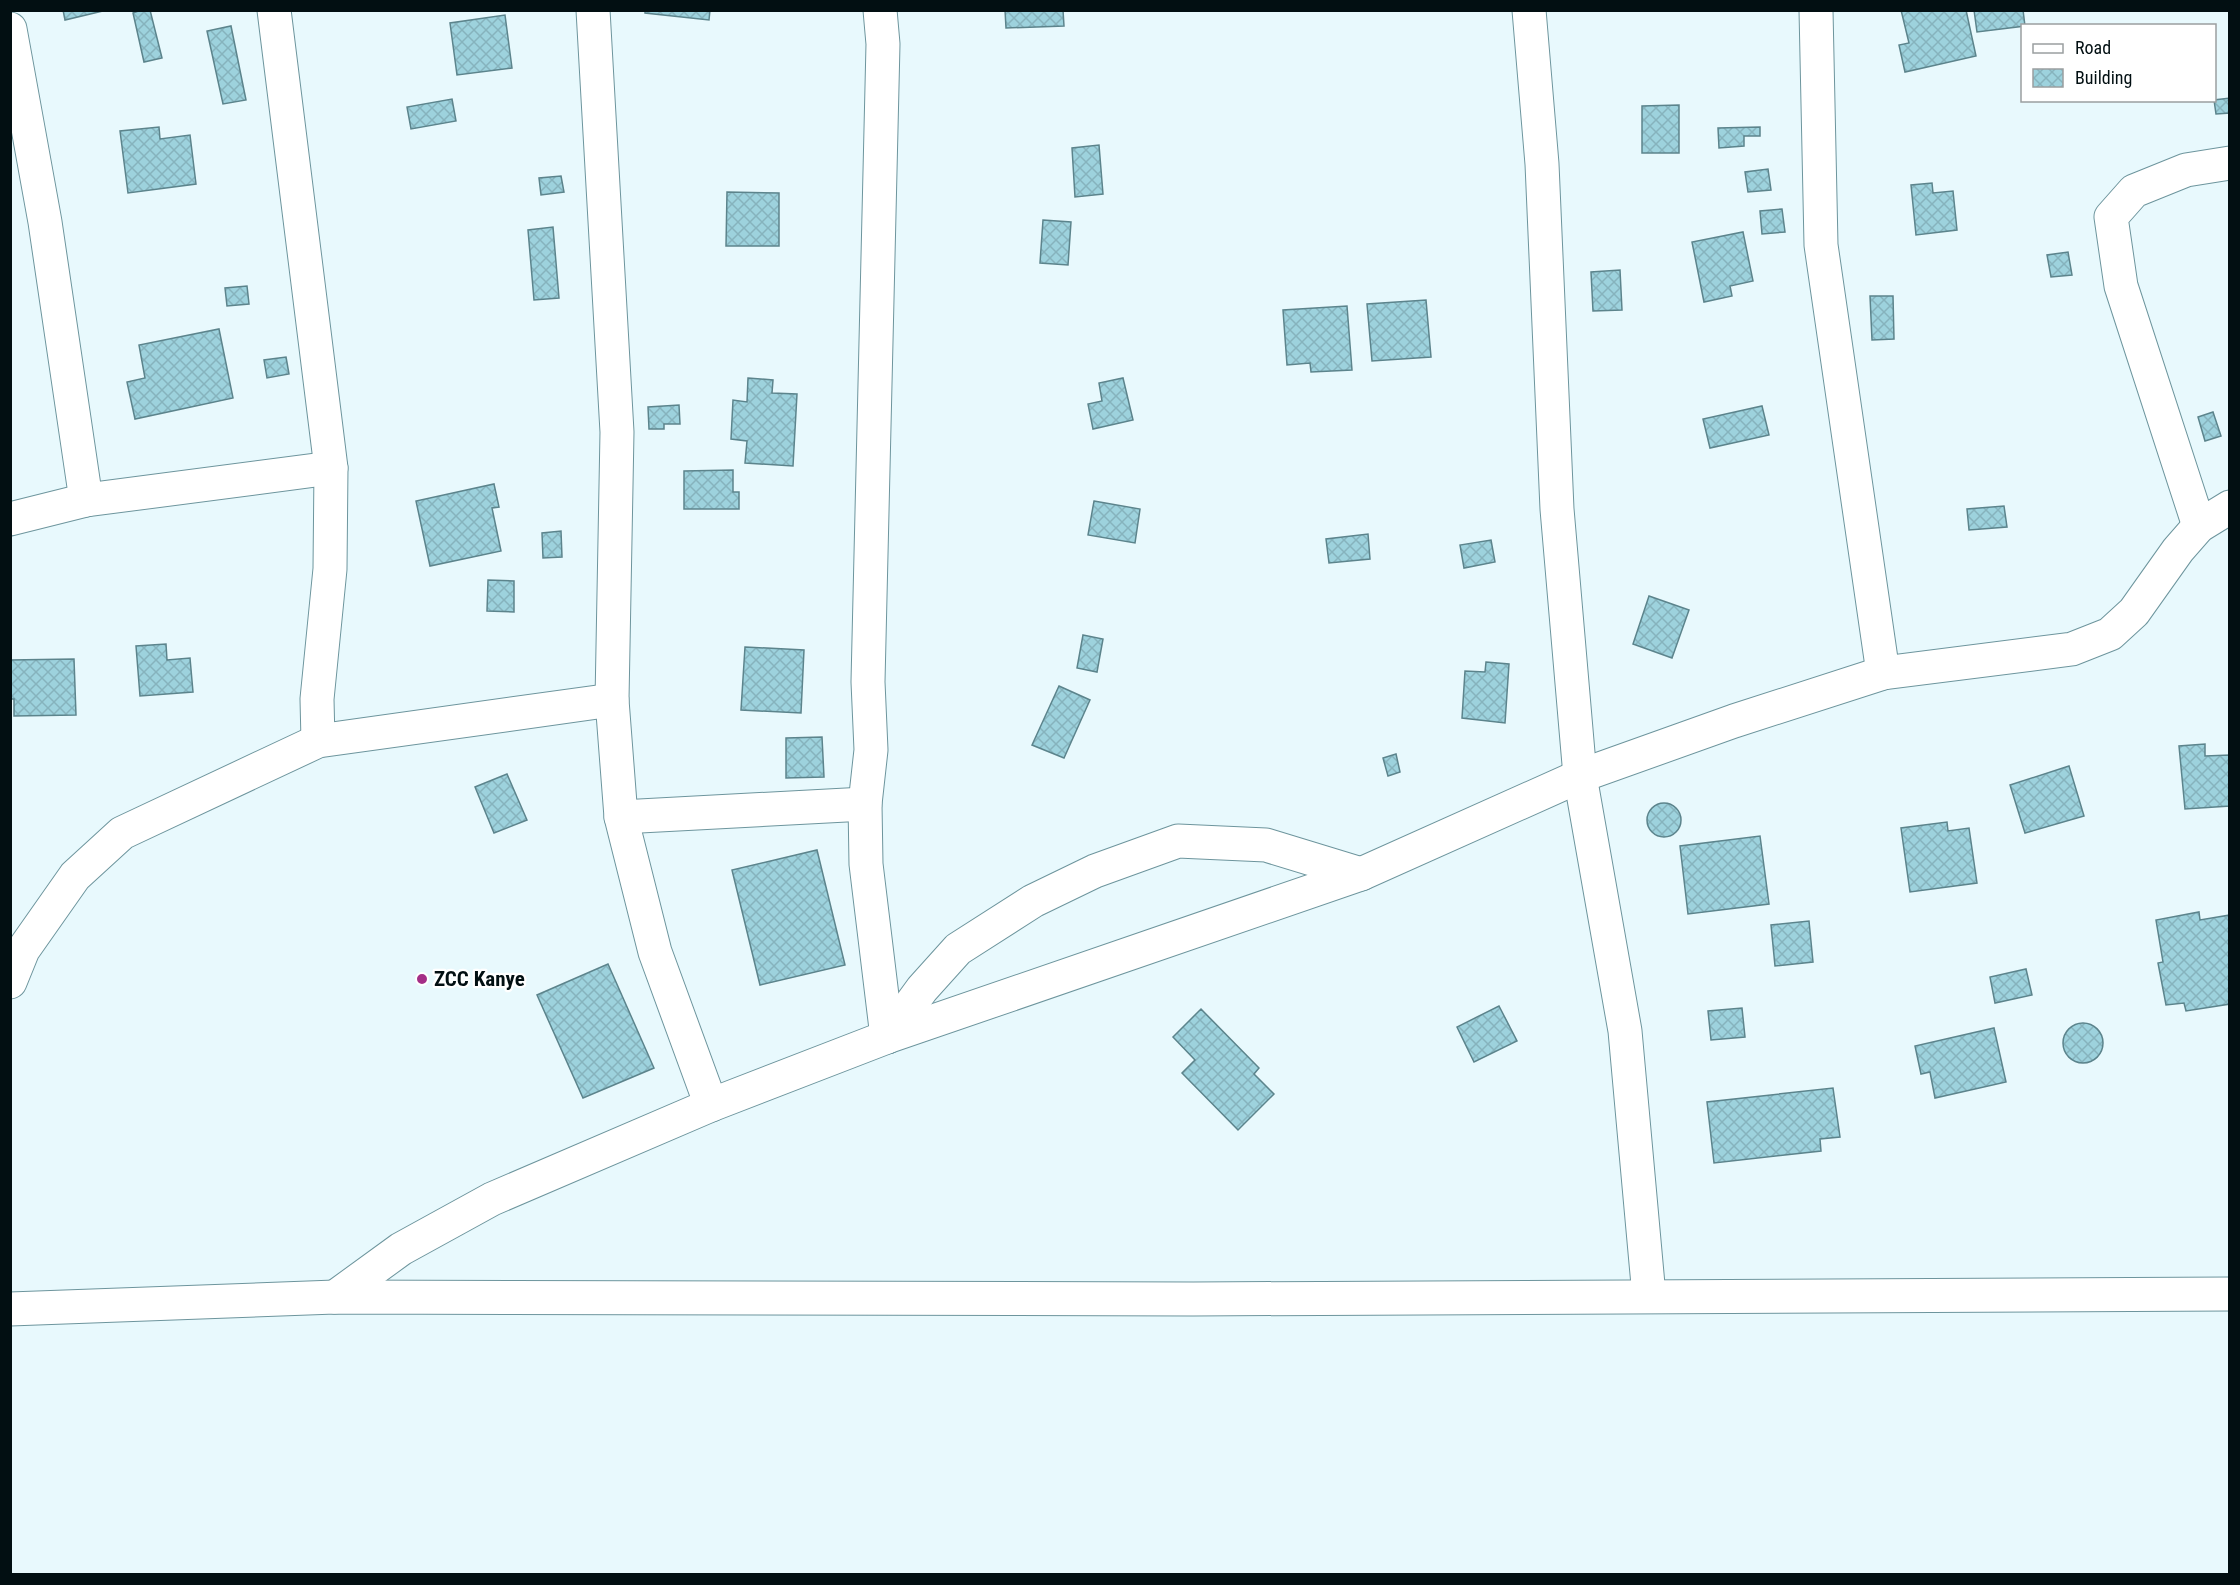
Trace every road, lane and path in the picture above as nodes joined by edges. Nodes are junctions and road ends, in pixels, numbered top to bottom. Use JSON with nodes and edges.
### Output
{"nodes":[{"id":1,"x":274,"y":10,"type":"edge"},
{"id":2,"x":593,"y":10,"type":"edge"},
{"id":3,"x":880,"y":10,"type":"edge"},
{"id":4,"x":1529,"y":10,"type":"edge"},
{"id":5,"x":1816,"y":10,"type":"edge"},
{"id":6,"x":10,"y":29,"type":"edge"},
{"id":7,"x":2229,"y":163,"type":"edge"},
{"id":8,"x":331,"y":468,"type":"junction"},
{"id":9,"x":86,"y":500,"type":"junction"},
{"id":10,"x":2229,"y":507,"type":"edge"},
{"id":11,"x":10,"y":519,"type":"edge"},
{"id":12,"x":2199,"y":526,"type":"junction"},
{"id":13,"x":1882,"y":673,"type":"junction"},
{"id":14,"x":612,"y":700,"type":"junction"},
{"id":15,"x":318,"y":741,"type":"junction"},
{"id":16,"x":1580,"y":776,"type":"junction"},
{"id":17,"x":865,"y":804,"type":"junction"},
{"id":18,"x":621,"y":816,"type":"junction"},
{"id":19,"x":1361,"y":874,"type":"junction"},
{"id":20,"x":10,"y":982,"type":"edge"},
{"id":21,"x":887,"y":1037,"type":"junction"},
{"id":22,"x":711,"y":1105,"type":"junction"},
{"id":23,"x":2229,"y":1294,"type":"edge"},
{"id":24,"x":1649,"y":1296,"type":"junction"},
{"id":25,"x":335,"y":1297,"type":"junction"},
{"id":26,"x":10,"y":1309,"type":"edge"}],
"edges":[{"from":1,"to":8,"type":"street"},
{"from":2,"to":14,"type":"street"},
{"from":3,"to":17,"type":"street"},
{"from":4,"to":16,"type":"street"},
{"from":5,"to":13,"type":"street"},
{"from":6,"to":9,"type":"street"},
{"from":7,"to":12,"type":"street"},
{"from":8,"to":9,"type":"street"},
{"from":8,"to":15,"type":"street"},
{"from":9,"to":11,"type":"street"},
{"from":10,"to":12,"type":"street"},
{"from":12,"to":13,"type":"street"},
{"from":13,"to":16,"type":"street"},
{"from":14,"to":15,"type":"street"},
{"from":14,"to":18,"type":"street"},
{"from":15,"to":20,"type":"street"},
{"from":16,"to":19,"type":"street"},
{"from":16,"to":24,"type":"street"},
{"from":17,"to":18,"type":"street"},
{"from":17,"to":21,"type":"street"},
{"from":18,"to":22,"type":"street"},
{"from":19,"to":21,"type":"street"},
{"from":19,"to":21,"type":"street"},
{"from":21,"to":22,"type":"street"},
{"from":22,"to":25,"type":"street"},
{"from":23,"to":24,"type":"street"},
{"from":24,"to":25,"type":"street"},
{"from":25,"to":26,"type":"street"}]}
